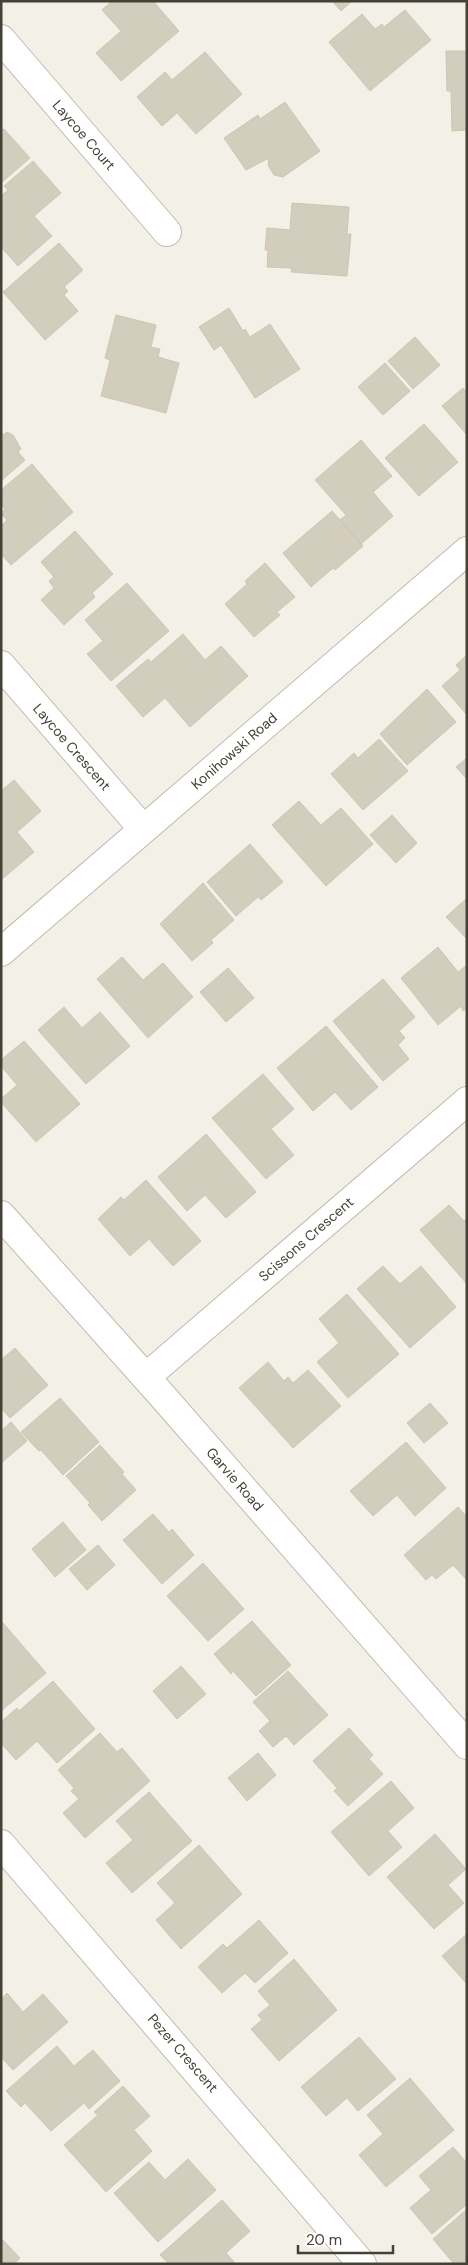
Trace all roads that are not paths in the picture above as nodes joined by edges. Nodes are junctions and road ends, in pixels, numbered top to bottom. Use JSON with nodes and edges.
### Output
{"nodes":[{"id":1,"x":1,"y":39,"type":"edge"},
{"id":2,"x":167,"y":232,"type":"dead end"},
{"id":3,"x":467,"y":550,"type":"edge"},
{"id":4,"x":1,"y":665,"type":"edge"},
{"id":5,"x":143,"y":829,"type":"junction"},
{"id":6,"x":1,"y":952,"type":"edge"},
{"id":7,"x":467,"y":1101,"type":"edge"},
{"id":8,"x":1,"y":1214,"type":"edge"},
{"id":9,"x":146,"y":1377,"type":"junction"},
{"id":10,"x":467,"y":1745,"type":"edge"},
{"id":11,"x":1,"y":1844,"type":"edge"},
{"id":12,"x":362,"y":2264,"type":"edge"}],
"edges":[{"from":1,"to":2,"type":"street","name":"Laycoe Court"},
{"from":3,"to":5,"type":"street","name":"Konihowski Road"},
{"from":4,"to":5,"type":"street","name":"Laycoe Crescent"},
{"from":5,"to":6,"type":"street","name":"Konihowski Road"},
{"from":7,"to":9,"type":"street","name":"Scissons Crescent"},
{"from":8,"to":9,"type":"street","name":"Garvie Road"},
{"from":9,"to":10,"type":"street","name":"Garvie Road"},
{"from":11,"to":12,"type":"street","name":"Pezer Crescent"}]}
